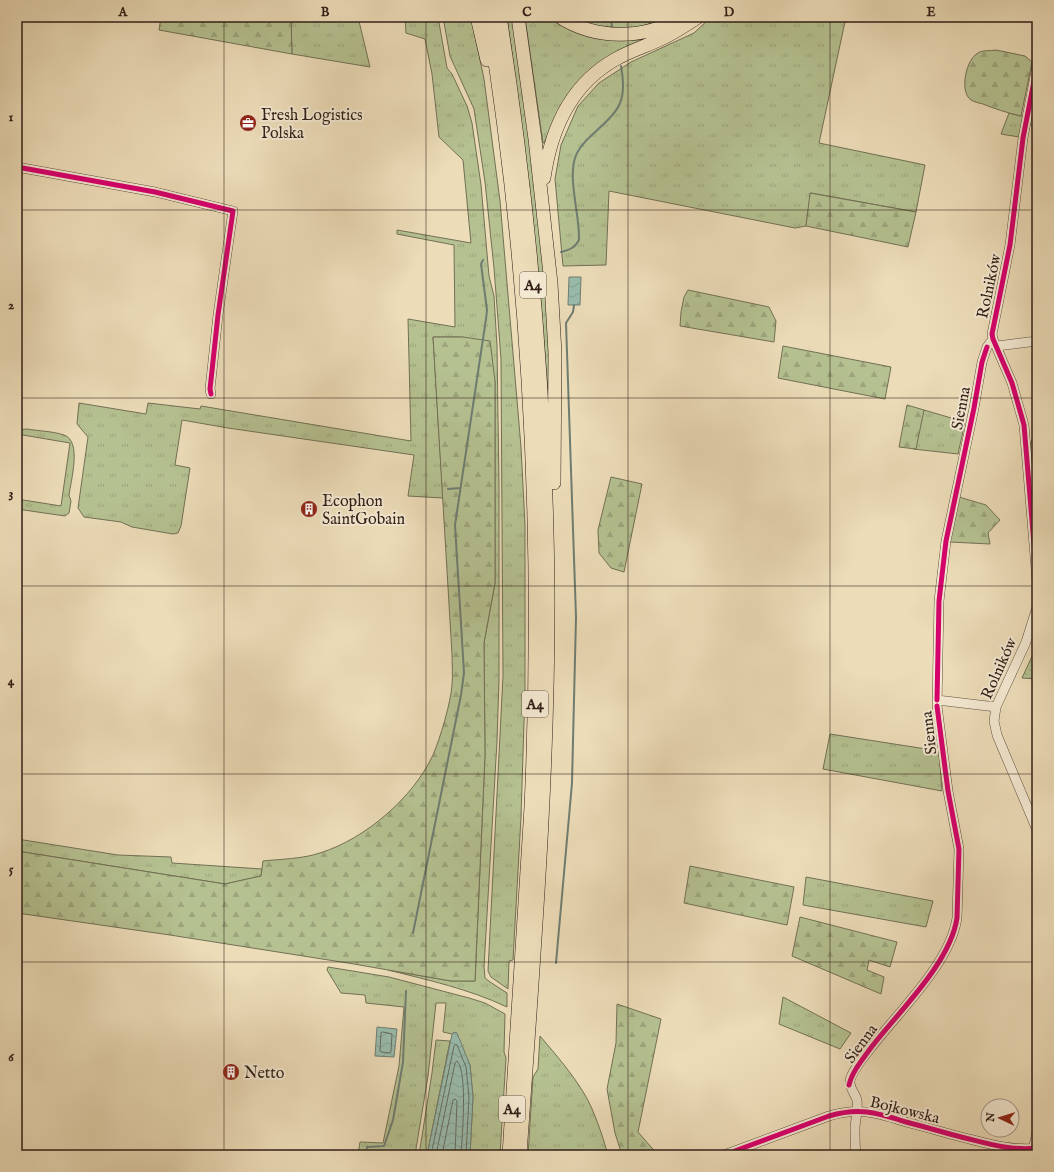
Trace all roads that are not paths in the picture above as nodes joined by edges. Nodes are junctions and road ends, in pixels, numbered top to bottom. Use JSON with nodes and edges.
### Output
{"nodes":[{"id":1,"x":477,"y":17,"type":"edge"},
{"id":2,"x":488,"y":17,"type":"edge"},
{"id":3,"x":500,"y":17,"type":"edge"},
{"id":4,"x":518,"y":17,"type":"edge"},
{"id":5,"x":560,"y":17,"type":"edge"},
{"id":6,"x":679,"y":17,"type":"edge"},
{"id":7,"x":698,"y":17,"type":"edge"},
{"id":8,"x":1037,"y":66,"type":"edge"},
{"id":9,"x":17,"y":167,"type":"edge"},
{"id":10,"x":512,"y":186,"type":"junction"},
{"id":11,"x":542,"y":198,"type":"junction"},
{"id":12,"x":1037,"y":341,"type":"edge"},
{"id":13,"x":995,"y":342,"type":"junction"},
{"id":14,"x":211,"y":394,"type":"dead end"},
{"id":15,"x":547,"y":555,"type":"junction"},
{"id":16,"x":1036,"y":555,"type":"edge"},
{"id":17,"x":1037,"y":580,"type":"edge"},
{"id":18,"x":1037,"y":607,"type":"edge"},
{"id":19,"x":937,"y":703,"type":"junction"},
{"id":20,"x":996,"y":707,"type":"junction"},
{"id":21,"x":1037,"y":830,"type":"edge"},
{"id":22,"x":857,"y":1111,"type":"junction"},
{"id":23,"x":1037,"y":1133,"type":"edge"},
{"id":24,"x":1034,"y":1151,"type":"edge"},
{"id":25,"x":509,"y":1155,"type":"edge"},
{"id":26,"x":520,"y":1155,"type":"edge"},
{"id":27,"x":724,"y":1155,"type":"edge"},
{"id":28,"x":856,"y":1155,"type":"edge"}],
"edges":[{"from":1,"to":10,"type":"highway"},
{"from":2,"to":10,"type":"highway","number":"A4"},
{"from":3,"to":15,"type":"highway","number":"A4"},
{"from":4,"to":11,"type":"highway"},
{"from":5,"to":6,"type":"highway"},
{"from":7,"to":11,"type":"highway"},
{"from":8,"to":13,"type":"street","name":"Rolników"},
{"from":9,"to":14,"type":"street"},
{"from":10,"to":25,"type":"highway","number":"A4"},
{"from":11,"to":15,"type":"highway"},
{"from":12,"to":13,"type":"street"},
{"from":13,"to":16,"type":"street","name":"Rolników"},
{"from":13,"to":19,"type":"street","name":"Sienna"},
{"from":15,"to":26,"type":"highway","number":"A4"},
{"from":16,"to":17,"type":"street","name":"Rolników"},
{"from":18,"to":20,"type":"street","name":"Rolników"},
{"from":19,"to":20,"type":"street"},
{"from":19,"to":22,"type":"street","name":"Sienna"},
{"from":20,"to":21,"type":"street","name":"Rolników"},
{"from":22,"to":24,"type":"street","name":"Bojkowska"},
{"from":22,"to":27,"type":"street","name":"Bojkowska"},
{"from":22,"to":28,"type":"street","name":"Sienna"},
{"from":23,"to":24,"type":"street"}]}
